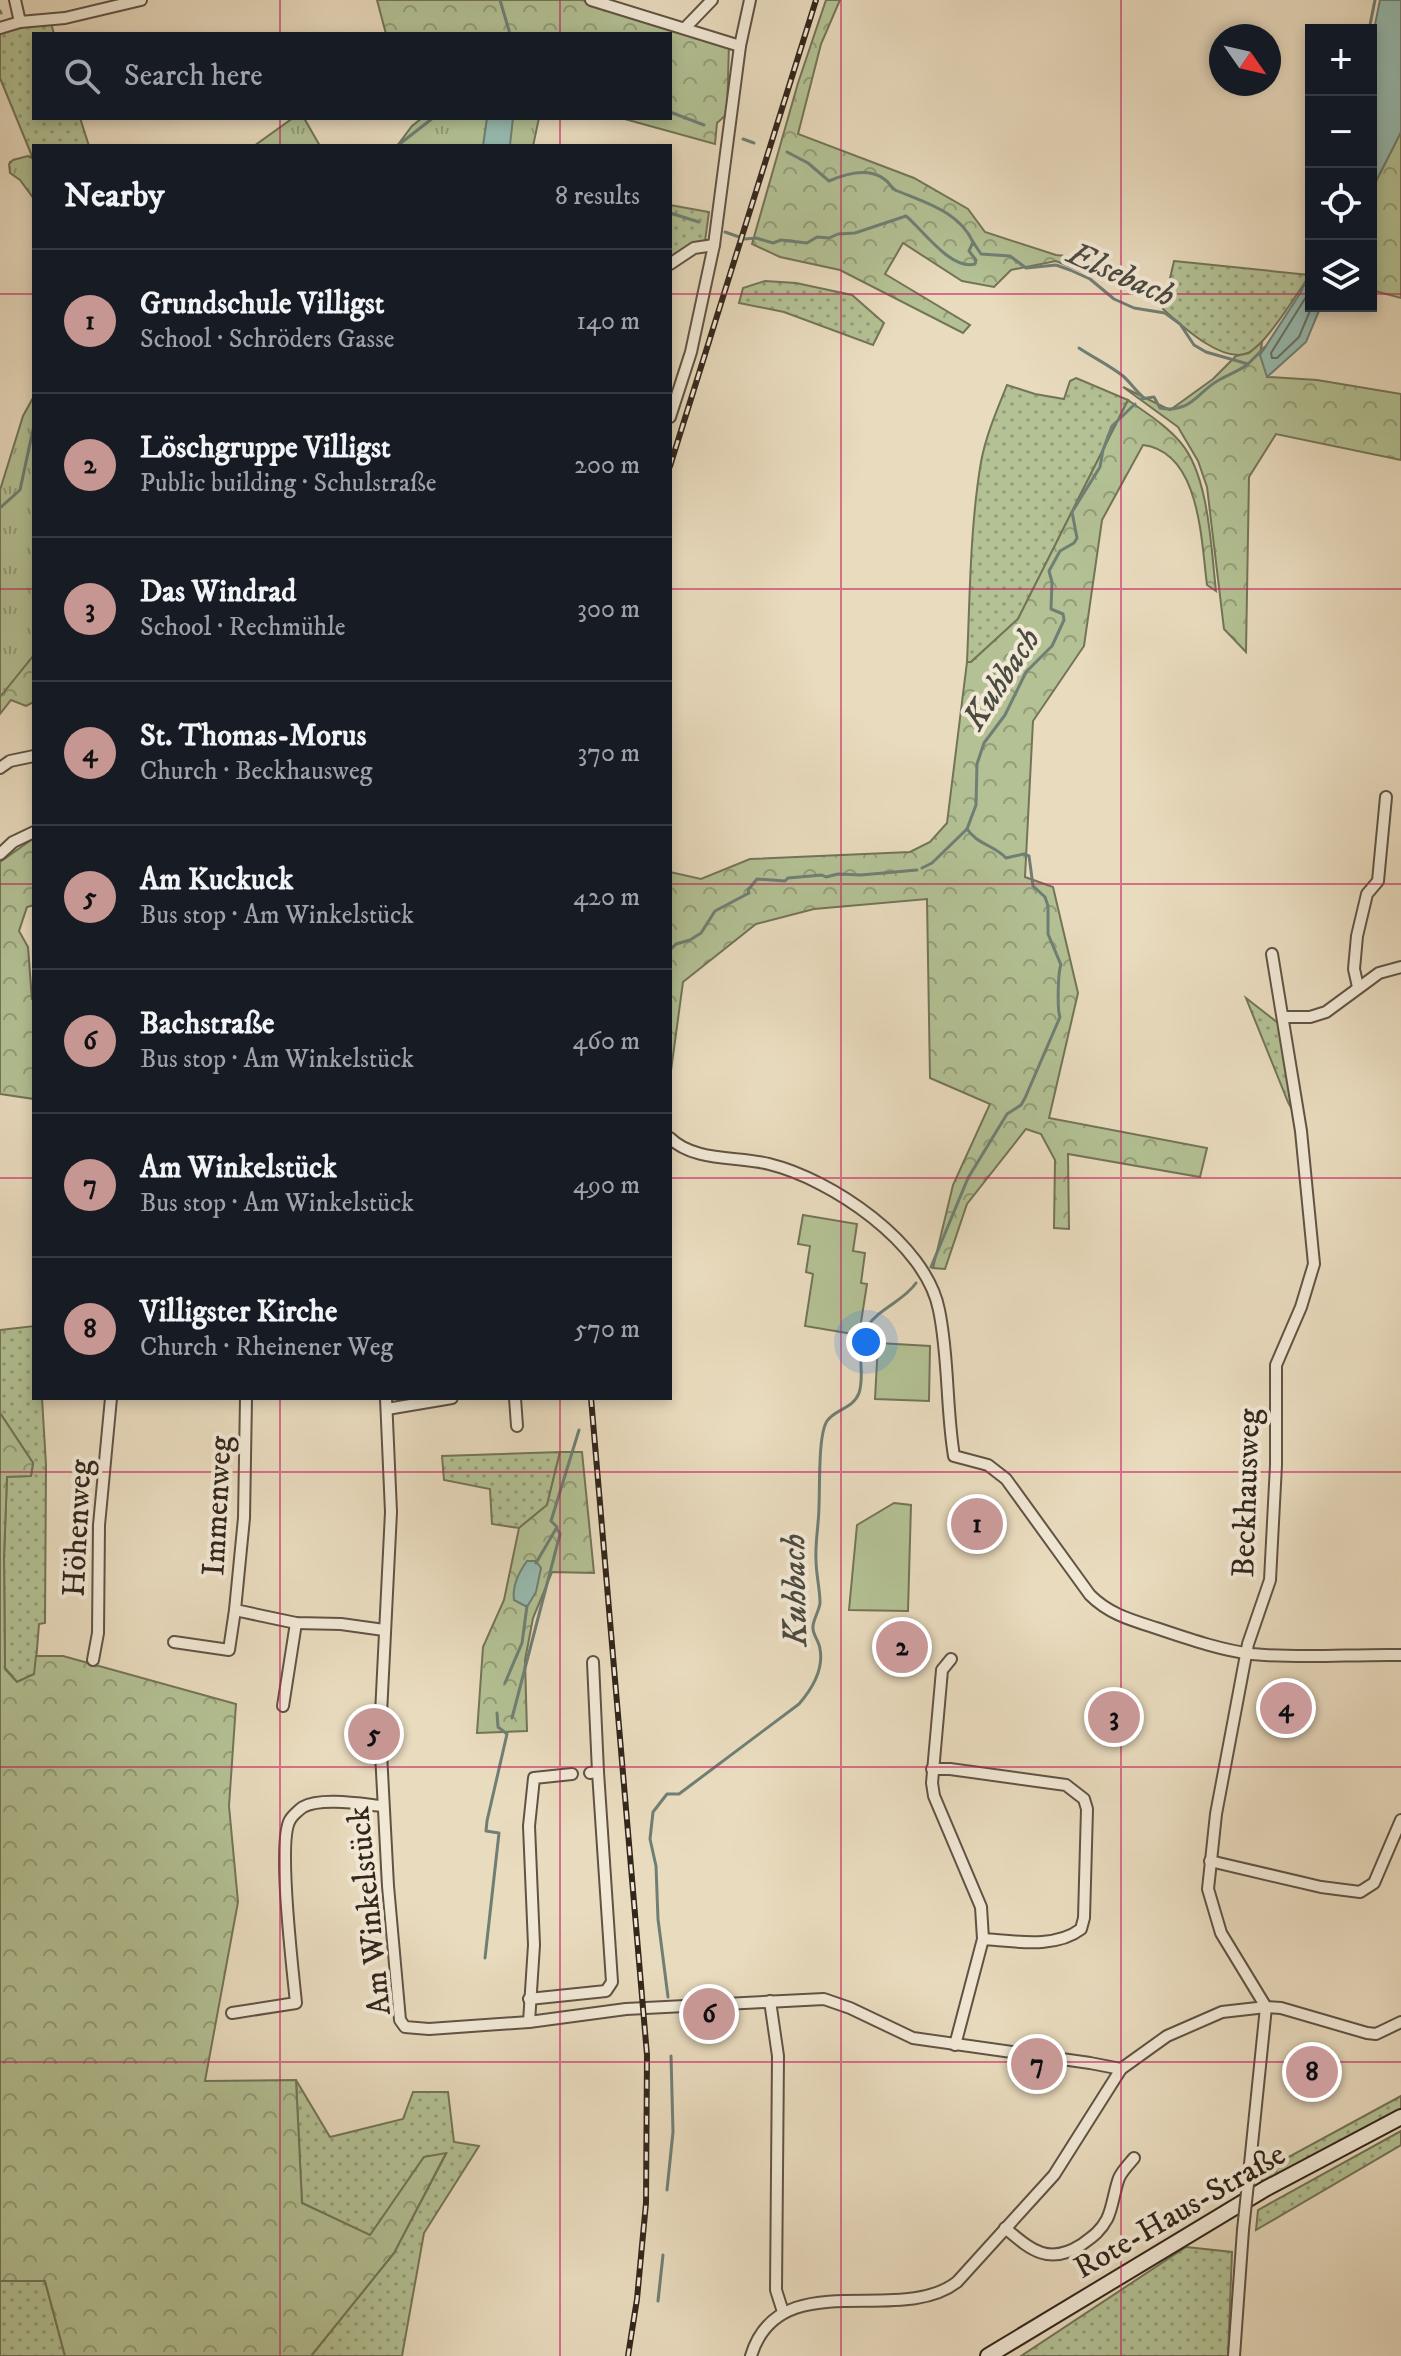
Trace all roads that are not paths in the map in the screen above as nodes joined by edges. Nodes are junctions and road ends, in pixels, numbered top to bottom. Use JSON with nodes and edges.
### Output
{"nodes":[{"id":1,"x":15,"y":0,"type":"edge"},
{"id":2,"x":141,"y":0,"type":"edge"},
{"id":3,"x":594,"y":0,"type":"edge"},
{"id":4,"x":712,"y":0,"type":"edge"},
{"id":5,"x":750,"y":0,"type":"edge"},
{"id":6,"x":128,"y":1,"type":"edge"},
{"id":7,"x":20,"y":22,"type":"junction"},
{"id":8,"x":0,"y":28,"type":"edge"},
{"id":9,"x":685,"y":28,"type":"junction"},
{"id":10,"x":740,"y":46,"type":"junction"},
{"id":11,"x":714,"y":245,"type":"junction"},
{"id":12,"x":672,"y":263,"type":"edge"},
{"id":13,"x":672,"y":411,"type":"edge"},
{"id":14,"x":32,"y":756,"type":"edge"},
{"id":15,"x":0,"y":768,"type":"edge"},
{"id":16,"x":1386,"y":797,"type":"dead end"},
{"id":17,"x":32,"y":833,"type":"edge"},
{"id":18,"x":0,"y":854,"type":"edge"},
{"id":19,"x":1272,"y":954,"type":"dead end"},
{"id":20,"x":1401,"y":967,"type":"edge"},
{"id":21,"x":1358,"y":987,"type":"junction"},
{"id":22,"x":1284,"y":1017,"type":"junction"},
{"id":23,"x":672,"y":1139,"type":"edge"},
{"id":24,"x":111,"y":1400,"type":"edge"},
{"id":25,"x":246,"y":1400,"type":"edge"},
{"id":26,"x":430,"y":1400,"type":"edge"},
{"id":27,"x":515,"y":1400,"type":"edge"},
{"id":28,"x":386,"y":1404,"type":"edge"},
{"id":29,"x":517,"y":1426,"type":"dead end"},
{"id":30,"x":235,"y":1610,"type":"junction"},
{"id":31,"x":296,"y":1623,"type":"junction"},
{"id":32,"x":384,"y":1630,"type":"junction"},
{"id":33,"x":174,"y":1642,"type":"dead end"},
{"id":34,"x":1248,"y":1653,"type":"junction"},
{"id":35,"x":1401,"y":1655,"type":"edge"},
{"id":36,"x":951,"y":1659,"type":"dead end"},
{"id":37,"x":93,"y":1660,"type":"dead end"},
{"id":38,"x":593,"y":1662,"type":"dead end"},
{"id":39,"x":283,"y":1706,"type":"dead end"},
{"id":40,"x":932,"y":1769,"type":"junction"},
{"id":41,"x":572,"y":1774,"type":"dead end"},
{"id":42,"x":382,"y":1806,"type":"junction"},
{"id":43,"x":1401,"y":1820,"type":"edge"},
{"id":44,"x":1210,"y":1861,"type":"junction"},
{"id":45,"x":983,"y":1939,"type":"junction"},
{"id":46,"x":529,"y":1999,"type":"junction"},
{"id":47,"x":770,"y":2001,"type":"junction"},
{"id":48,"x":1266,"y":2007,"type":"junction"},
{"id":49,"x":232,"y":2013,"type":"dead end"},
{"id":50,"x":529,"y":2022,"type":"junction"},
{"id":51,"x":1401,"y":2022,"type":"edge"},
{"id":52,"x":955,"y":2045,"type":"junction"},
{"id":53,"x":1121,"y":2069,"type":"junction"},
{"id":54,"x":1401,"y":2117,"type":"edge"},
{"id":55,"x":1134,"y":2158,"type":"dead end"},
{"id":56,"x":1005,"y":2228,"type":"junction"},
{"id":57,"x":783,"y":2312,"type":"junction"},
{"id":58,"x":751,"y":2356,"type":"edge"},
{"id":59,"x":988,"y":2356,"type":"edge"},
{"id":60,"x":1234,"y":2356,"type":"edge"}],
"edges":[{"from":1,"to":7,"type":"street"},
{"from":2,"to":6,"type":"street"},
{"from":3,"to":9,"type":"street"},
{"from":4,"to":9,"type":"street"},
{"from":5,"to":10,"type":"street"},
{"from":6,"to":7,"type":"street"},
{"from":7,"to":8,"type":"street"},
{"from":9,"to":10,"type":"street"},
{"from":10,"to":11,"type":"street"},
{"from":11,"to":12,"type":"street"},
{"from":11,"to":13,"type":"street"},
{"from":14,"to":15,"type":"street"},
{"from":16,"to":21,"type":"street"},
{"from":17,"to":18,"type":"street"},
{"from":19,"to":22,"type":"street","name":"Beckhausweg"},
{"from":20,"to":21,"type":"street"},
{"from":21,"to":22,"type":"street"},
{"from":22,"to":34,"type":"street","name":"Beckhausweg"},
{"from":23,"to":34,"type":"street"},
{"from":24,"to":37,"type":"street","name":"Höhenweg"},
{"from":25,"to":30,"type":"street","name":"Immenweg"},
{"from":26,"to":28,"type":"street"},
{"from":27,"to":29,"type":"street"},
{"from":28,"to":32,"type":"street","name":"Am Winkelstück"},
{"from":30,"to":31,"type":"street","name":"Immenweg"},
{"from":30,"to":33,"type":"street"},
{"from":31,"to":32,"type":"street","name":"Immenweg"},
{"from":31,"to":39,"type":"street"},
{"from":32,"to":42,"type":"street","name":"Am Winkelstück"},
{"from":34,"to":35,"type":"street"},
{"from":34,"to":44,"type":"street","name":"Beckhausweg"},
{"from":36,"to":40,"type":"street"},
{"from":38,"to":46,"type":"street"},
{"from":40,"to":45,"type":"street"},
{"from":40,"to":45,"type":"street"},
{"from":41,"to":46,"type":"street"},
{"from":42,"to":49,"type":"street"},
{"from":42,"to":50,"type":"street","name":"Am Winkelstück"},
{"from":43,"to":44,"type":"street"},
{"from":44,"to":48,"type":"street","name":"Beckhausweg"},
{"from":45,"to":52,"type":"street"},
{"from":46,"to":50,"type":"street"},
{"from":47,"to":50,"type":"street","name":"Am Winkelstück"},
{"from":47,"to":52,"type":"street","name":"Am Winkelstück"},
{"from":47,"to":57,"type":"street"},
{"from":48,"to":51,"type":"street"},
{"from":48,"to":53,"type":"street"},
{"from":48,"to":60,"type":"street","bridge":true},
{"from":52,"to":53,"type":"street","name":"Am Winkelstück"},
{"from":53,"to":56,"type":"street"},
{"from":54,"to":59,"type":"main road","name":"Rote-Haus-Straße"},
{"from":55,"to":56,"type":"street"},
{"from":56,"to":57,"type":"street"},
{"from":57,"to":58,"type":"street"}]}
